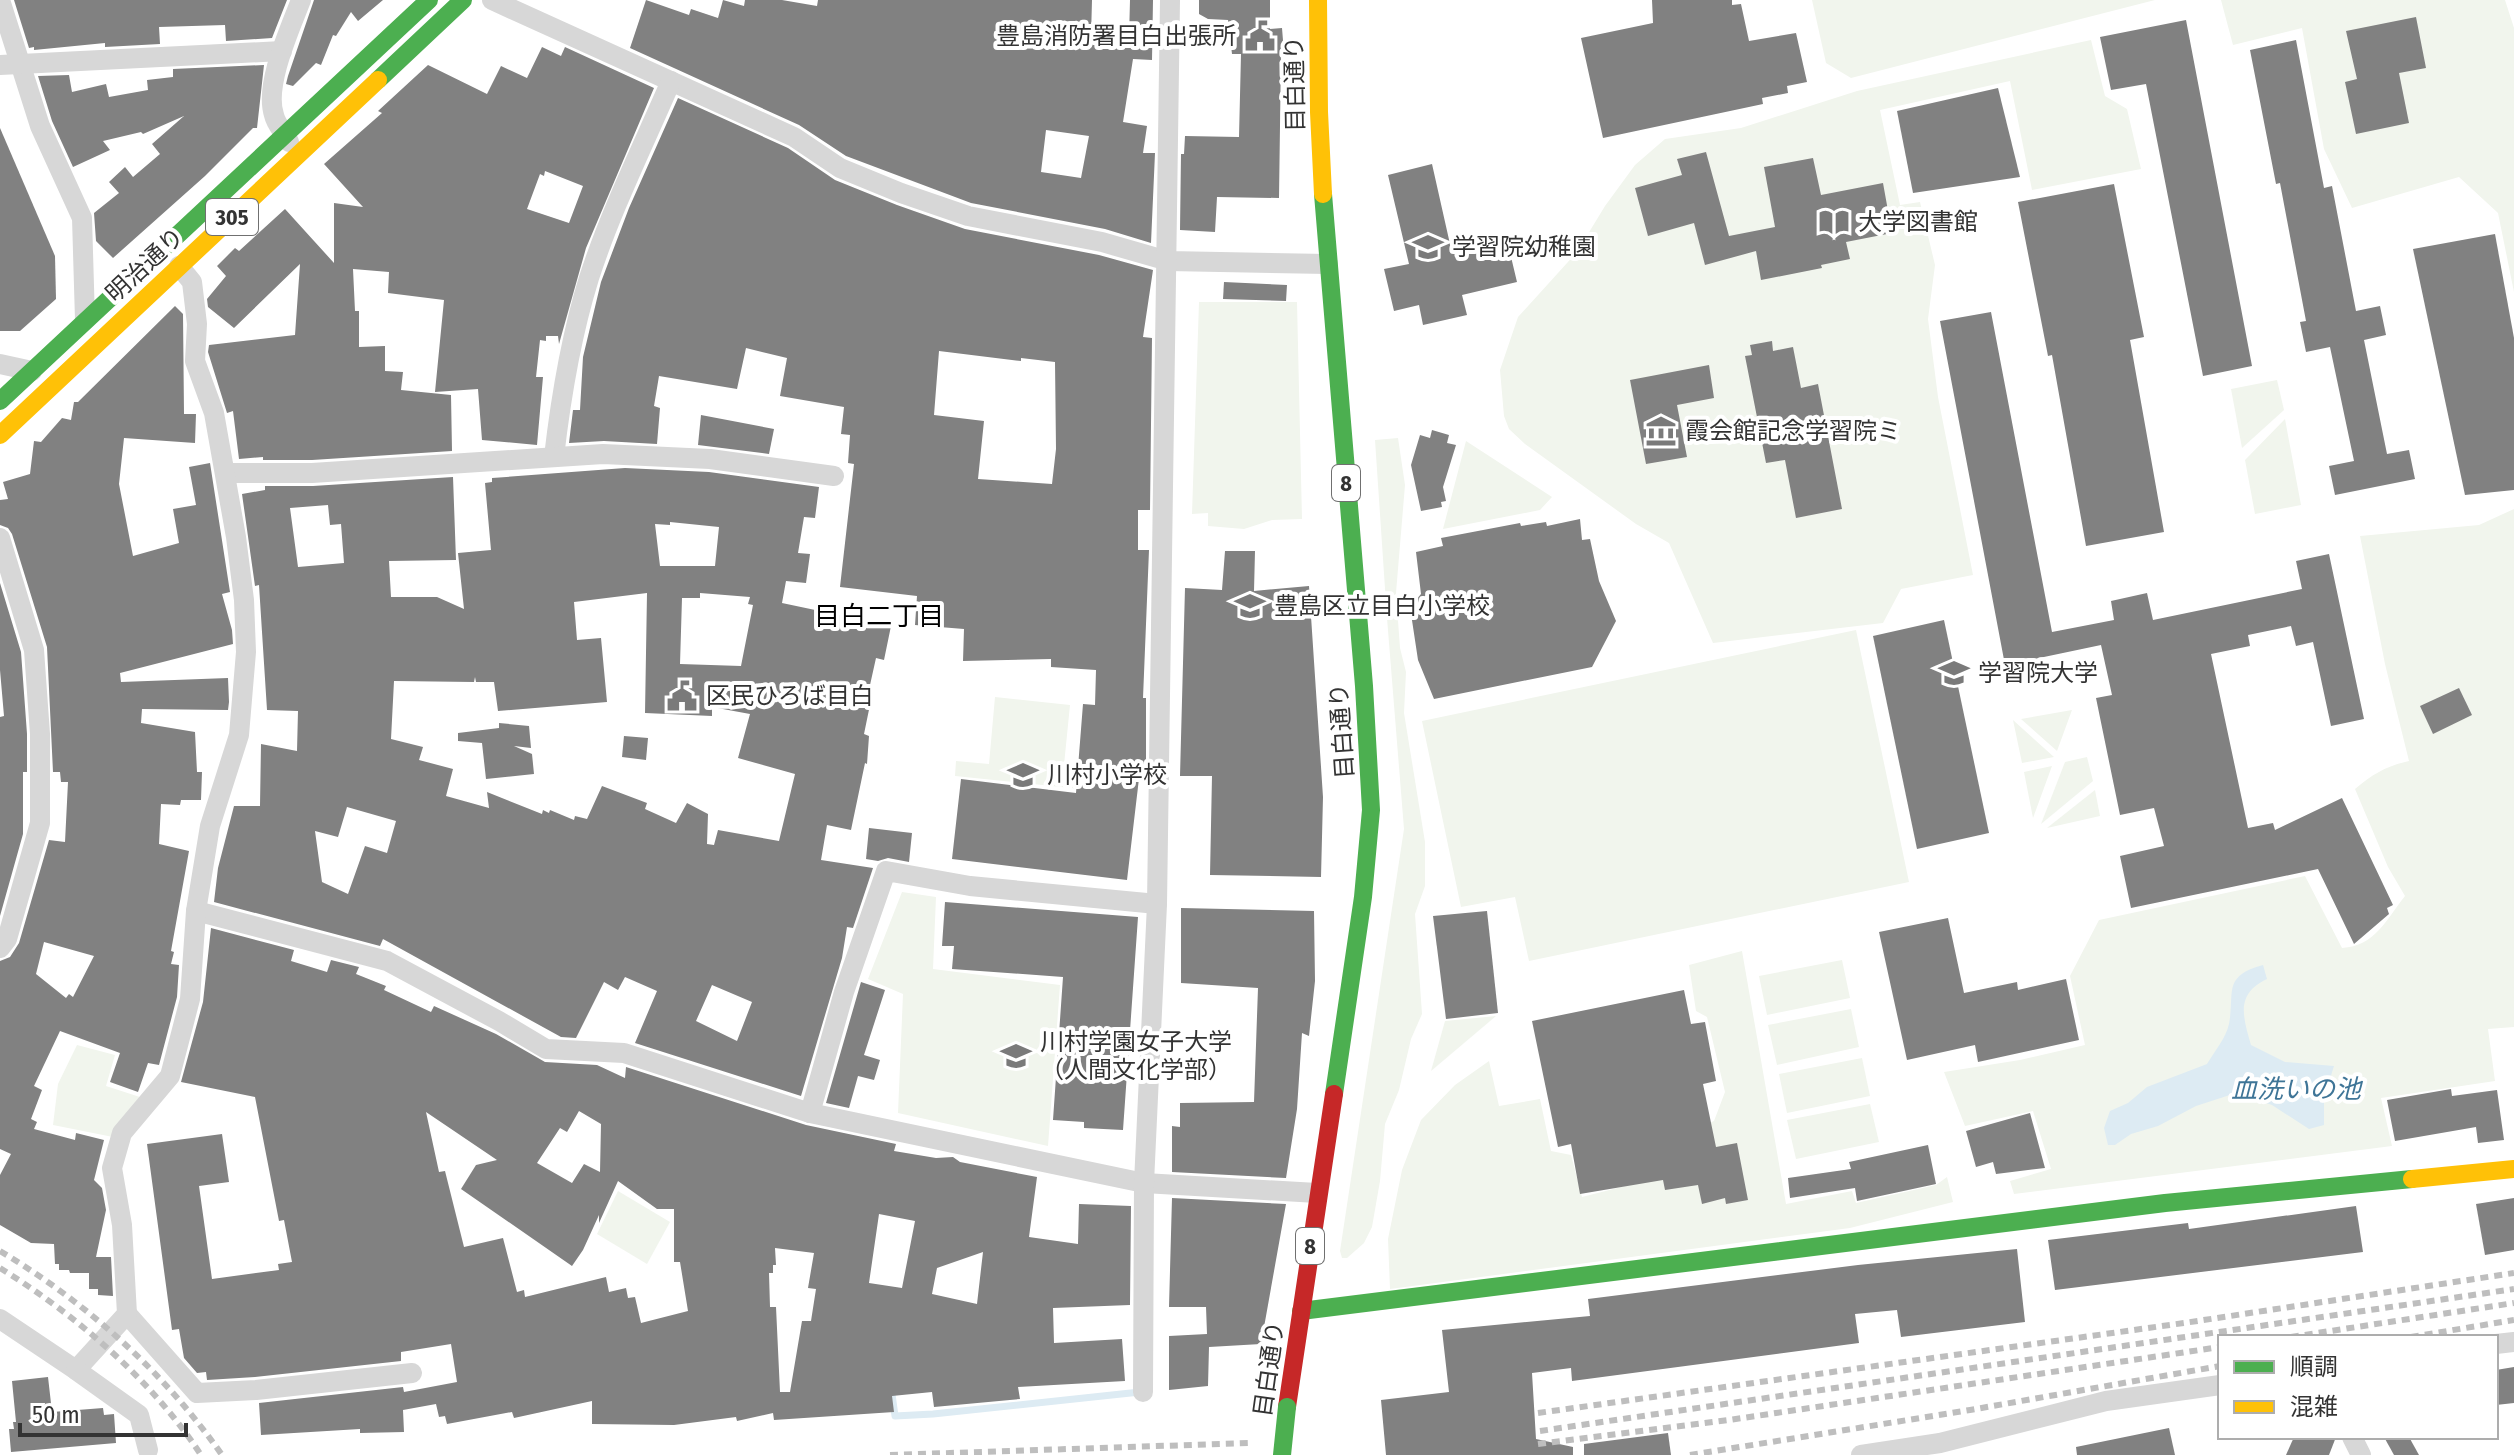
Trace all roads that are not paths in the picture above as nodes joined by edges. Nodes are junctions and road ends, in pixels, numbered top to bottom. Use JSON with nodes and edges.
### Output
{"nodes":[{"id":1,"x":0,"y":0,"type":"edge"},
{"id":2,"x":301,"y":0,"type":"edge"},
{"id":3,"x":429,"y":0,"type":"edge"},
{"id":4,"x":463,"y":0,"type":"edge"},
{"id":5,"x":492,"y":0,"type":"edge"},
{"id":6,"x":1170,"y":0,"type":"edge"},
{"id":7,"x":1318,"y":0,"type":"edge"},
{"id":8,"x":282,"y":51,"type":"junction"},
{"id":9,"x":10,"y":64,"type":"edge"},
{"id":10,"x":671,"y":81,"type":"junction"},
{"id":11,"x":285,"y":133,"type":"junction"},
{"id":12,"x":296,"y":157,"type":"junction"},
{"id":13,"x":1168,"y":261,"type":"junction"},
{"id":14,"x":1328,"y":264,"type":"junction"},
{"id":15,"x":179,"y":266,"type":"junction"},
{"id":16,"x":85,"y":320,"type":"junction"},
{"id":17,"x":0,"y":364,"type":"edge"},
{"id":18,"x":32,"y":371,"type":"junction"},
{"id":19,"x":0,"y":401,"type":"edge"},
{"id":20,"x":0,"y":435,"type":"edge"},
{"id":21,"x":554,"y":457,"type":"junction"},
{"id":22,"x":225,"y":473,"type":"junction"},
{"id":23,"x":834,"y":476,"type":"dead end"},
{"id":24,"x":0,"y":538,"type":"edge"},
{"id":25,"x":1157,"y":904,"type":"junction"},
{"id":26,"x":196,"y":911,"type":"junction"},
{"id":27,"x":0,"y":948,"type":"edge"},
{"id":28,"x":810,"y":1113,"type":"junction"},
{"id":29,"x":2514,"y":1169,"type":"edge"},
{"id":30,"x":1144,"y":1183,"type":"junction"},
{"id":31,"x":1317,"y":1193,"type":"junction"},
{"id":32,"x":1301,"y":1311,"type":"junction"},
{"id":33,"x":127,"y":1314,"type":"junction"},
{"id":34,"x":0,"y":1319,"type":"edge"},
{"id":35,"x":76,"y":1370,"type":"junction"},
{"id":36,"x":412,"y":1373,"type":"dead end"},
{"id":37,"x":2218,"y":1385,"type":"edge"},
{"id":38,"x":1143,"y":1392,"type":"dead end"},
{"id":39,"x":148,"y":1450,"type":"dead end"},
{"id":40,"x":1282,"y":1455,"type":"edge"},
{"id":41,"x":1861,"y":1455,"type":"edge"}],
"edges":[{"from":1,"to":9,"type":"street"},
{"from":2,"to":8,"type":"street"},
{"from":3,"to":11,"type":"main road","name":"明治通り","number":"305"},
{"from":4,"to":12,"type":"main road","name":"明治通り","number":"305"},
{"from":5,"to":10,"type":"street"},
{"from":6,"to":13,"type":"street"},
{"from":7,"to":14,"type":"main road","name":"目白通り","number":"8"},
{"from":8,"to":9,"type":"street"},
{"from":8,"to":11,"type":"street"},
{"from":9,"to":16,"type":"street"},
{"from":10,"to":13,"type":"street"},
{"from":10,"to":21,"type":"street"},
{"from":11,"to":12,"type":"street"},
{"from":11,"to":16,"type":"main road","name":"明治通り","number":"305"},
{"from":12,"to":15,"type":"main road","name":"明治通り","number":"305"},
{"from":13,"to":14,"type":"street"},
{"from":13,"to":25,"type":"street"},
{"from":14,"to":31,"type":"main road","name":"目白通り","number":"8"},
{"from":15,"to":20,"type":"main road","name":"明治通り","number":"305"},
{"from":15,"to":22,"type":"street"},
{"from":16,"to":18,"type":"main road","name":"明治通り","number":"305"},
{"from":17,"to":18,"type":"street"},
{"from":18,"to":19,"type":"main road","name":"明治通り","number":"305"},
{"from":21,"to":22,"type":"street"},
{"from":21,"to":23,"type":"street"},
{"from":22,"to":26,"type":"street"},
{"from":24,"to":27,"type":"street"},
{"from":25,"to":28,"type":"street"},
{"from":25,"to":30,"type":"street"},
{"from":26,"to":28,"type":"street"},
{"from":26,"to":33,"type":"street"},
{"from":28,"to":30,"type":"street"},
{"from":29,"to":32,"type":"main road"},
{"from":30,"to":31,"type":"street"},
{"from":30,"to":38,"type":"street"},
{"from":31,"to":32,"type":"main road","name":"目白通り","number":"8"},
{"from":32,"to":40,"type":"main road","name":"目白通り","number":"8","bridge":true},
{"from":33,"to":35,"type":"street"},
{"from":33,"to":36,"type":"street"},
{"from":34,"to":35,"type":"street"},
{"from":35,"to":39,"type":"street"},
{"from":37,"to":41,"type":"street"}]}
